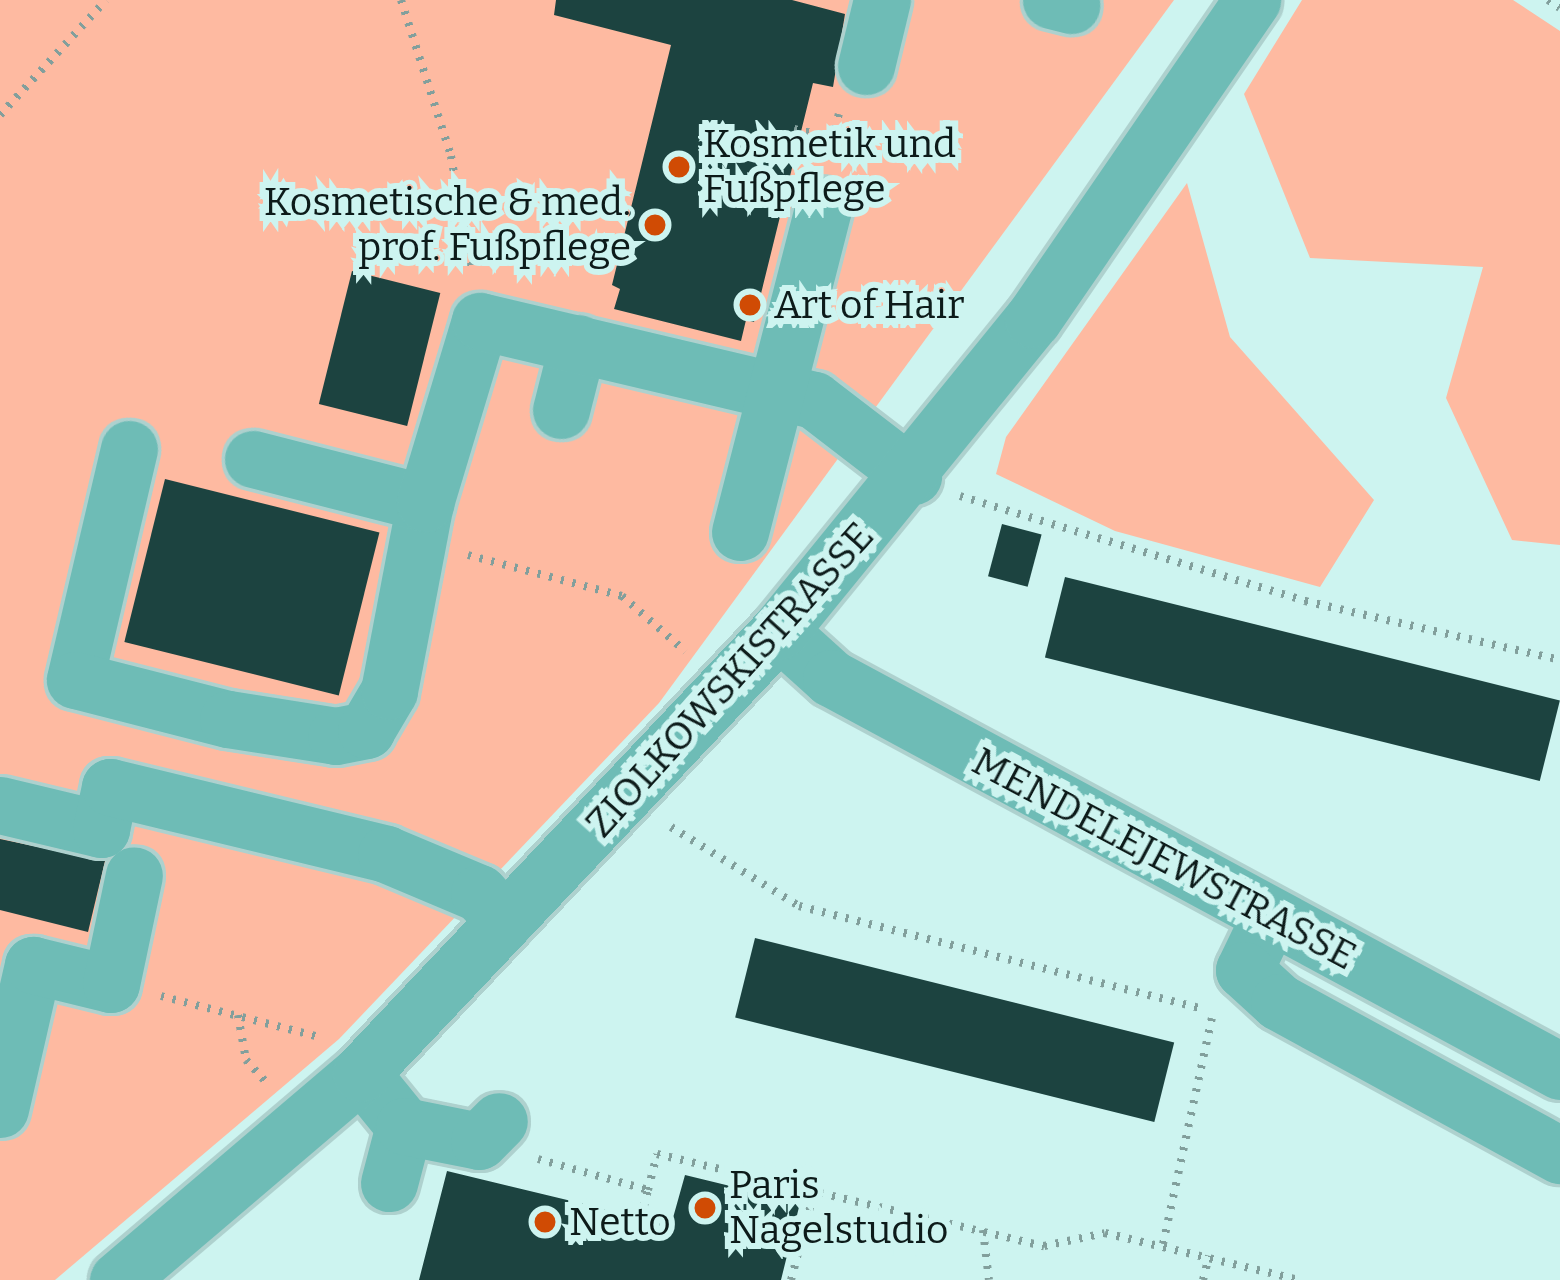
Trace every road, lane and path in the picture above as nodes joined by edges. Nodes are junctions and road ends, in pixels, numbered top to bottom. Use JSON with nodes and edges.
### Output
{"nodes":[{"id":1,"x":106,"y":0,"type":"edge"},
{"id":2,"x":882,"y":0,"type":"edge"},
{"id":3,"x":1252,"y":0,"type":"edge"},
{"id":4,"x":1548,"y":0,"type":"edge"},
{"id":5,"x":1560,"y":8,"type":"edge"},
{"id":6,"x":866,"y":66,"type":"joint"},
{"id":7,"x":0,"y":115,"type":"edge"},
{"id":8,"x":794,"y":129,"type":"dead end"},
{"id":9,"x":833,"y":138,"type":"junction"},
{"id":10,"x":824,"y":206,"type":"joint"},
{"id":11,"x":578,"y":343,"type":"junction"},
{"id":12,"x":778,"y":391,"type":"junction"},
{"id":13,"x":561,"y":410,"type":"dead end"},
{"id":14,"x":130,"y":449,"type":"dead end"},
{"id":15,"x":253,"y":459,"type":"dead end"},
{"id":16,"x":913,"y":476,"type":"junction"},
{"id":17,"x":425,"y":503,"type":"junction"},
{"id":18,"x":740,"y":532,"type":"dead end"},
{"id":19,"x":779,"y":632,"type":"junction"},
{"id":20,"x":1560,"y":660,"type":"edge"},
{"id":21,"x":631,"y":795,"type":"junction"},
{"id":22,"x":0,"y":805,"type":"edge"},
{"id":23,"x":134,"y":875,"type":"dead end"},
{"id":24,"x":1270,"y":916,"type":"junction"},
{"id":25,"x":505,"y":921,"type":"junction"},
{"id":26,"x":111,"y":984,"type":"junction"},
{"id":27,"x":238,"y":1016,"type":"junction"},
{"id":28,"x":1560,"y":1071,"type":"edge"},
{"id":29,"x":361,"y":1073,"type":"junction"},
{"id":30,"x":0,"y":1109,"type":"edge"},
{"id":31,"x":302,"y":1122,"type":"junction"},
{"id":32,"x":404,"y":1126,"type":"junction"},
{"id":33,"x":489,"y":1131,"type":"joint"},
{"id":34,"x":1560,"y":1156,"type":"edge"},
{"id":35,"x":389,"y":1184,"type":"dead end"},
{"id":36,"x":648,"y":1190,"type":"junction"},
{"id":37,"x":814,"y":1193,"type":"junction"},
{"id":38,"x":641,"y":1218,"type":"dead end"},
{"id":39,"x":983,"y":1230,"type":"junction"},
{"id":40,"x":1162,"y":1244,"type":"junction"},
{"id":41,"x":1208,"y":1256,"type":"junction"},
{"id":42,"x":118,"y":1280,"type":"edge"},
{"id":43,"x":791,"y":1280,"type":"edge"},
{"id":44,"x":989,"y":1280,"type":"edge"},
{"id":45,"x":1203,"y":1280,"type":"edge"},
{"id":46,"x":1295,"y":1280,"type":"edge"}],
"edges":[{"from":1,"to":7,"type":"path"},
{"from":2,"to":6,"type":"street"},
{"from":3,"to":16,"type":"street","name":"ZIOLKOWSKISTRASSE"},
{"from":4,"to":5,"type":"path"},
{"from":6,"to":9,"type":"path"},
{"from":8,"to":9,"type":"path"},
{"from":9,"to":10,"type":"path"},
{"from":10,"to":12,"type":"street"},
{"from":11,"to":12,"type":"street"},
{"from":11,"to":13,"type":"street"},
{"from":11,"to":17,"type":"street"},
{"from":12,"to":16,"type":"street"},
{"from":12,"to":18,"type":"street"},
{"from":14,"to":17,"type":"street"},
{"from":15,"to":17,"type":"street"},
{"from":16,"to":19,"type":"street","name":"ZIOLKOWSKISTRASSE"},
{"from":16,"to":20,"type":"path"},
{"from":19,"to":21,"type":"street","name":"ZIOLKOWSKISTRASSE"},
{"from":19,"to":24,"type":"street","name":"MENDELEJEWSTRASSE"},
{"from":21,"to":25,"type":"street","name":"ZIOLKOWSKISTRASSE"},
{"from":21,"to":40,"type":"path"},
{"from":22,"to":25,"type":"street"},
{"from":23,"to":26,"type":"street"},
{"from":24,"to":28,"type":"street","name":"MENDELEJEWSTRASSE"},
{"from":24,"to":34,"type":"street"},
{"from":25,"to":29,"type":"street","name":"ZIOLKOWSKISTRASSE"},
{"from":26,"to":27,"type":"path"},
{"from":26,"to":30,"type":"street"},
{"from":27,"to":29,"type":"path"},
{"from":27,"to":31,"type":"path"},
{"from":29,"to":31,"type":"street","name":"ZIOLKOWSKISTRASSE"},
{"from":29,"to":32,"type":"street"},
{"from":31,"to":42,"type":"street","name":"ZIOLKOWSKISTRASSE"},
{"from":32,"to":33,"type":"street"},
{"from":32,"to":35,"type":"street"},
{"from":33,"to":36,"type":"path"},
{"from":36,"to":37,"type":"path"},
{"from":36,"to":38,"type":"path"},
{"from":37,"to":39,"type":"path"},
{"from":37,"to":43,"type":"path"},
{"from":39,"to":40,"type":"path"},
{"from":39,"to":44,"type":"path"},
{"from":40,"to":41,"type":"path"},
{"from":41,"to":45,"type":"path"},
{"from":41,"to":46,"type":"path"}]}
